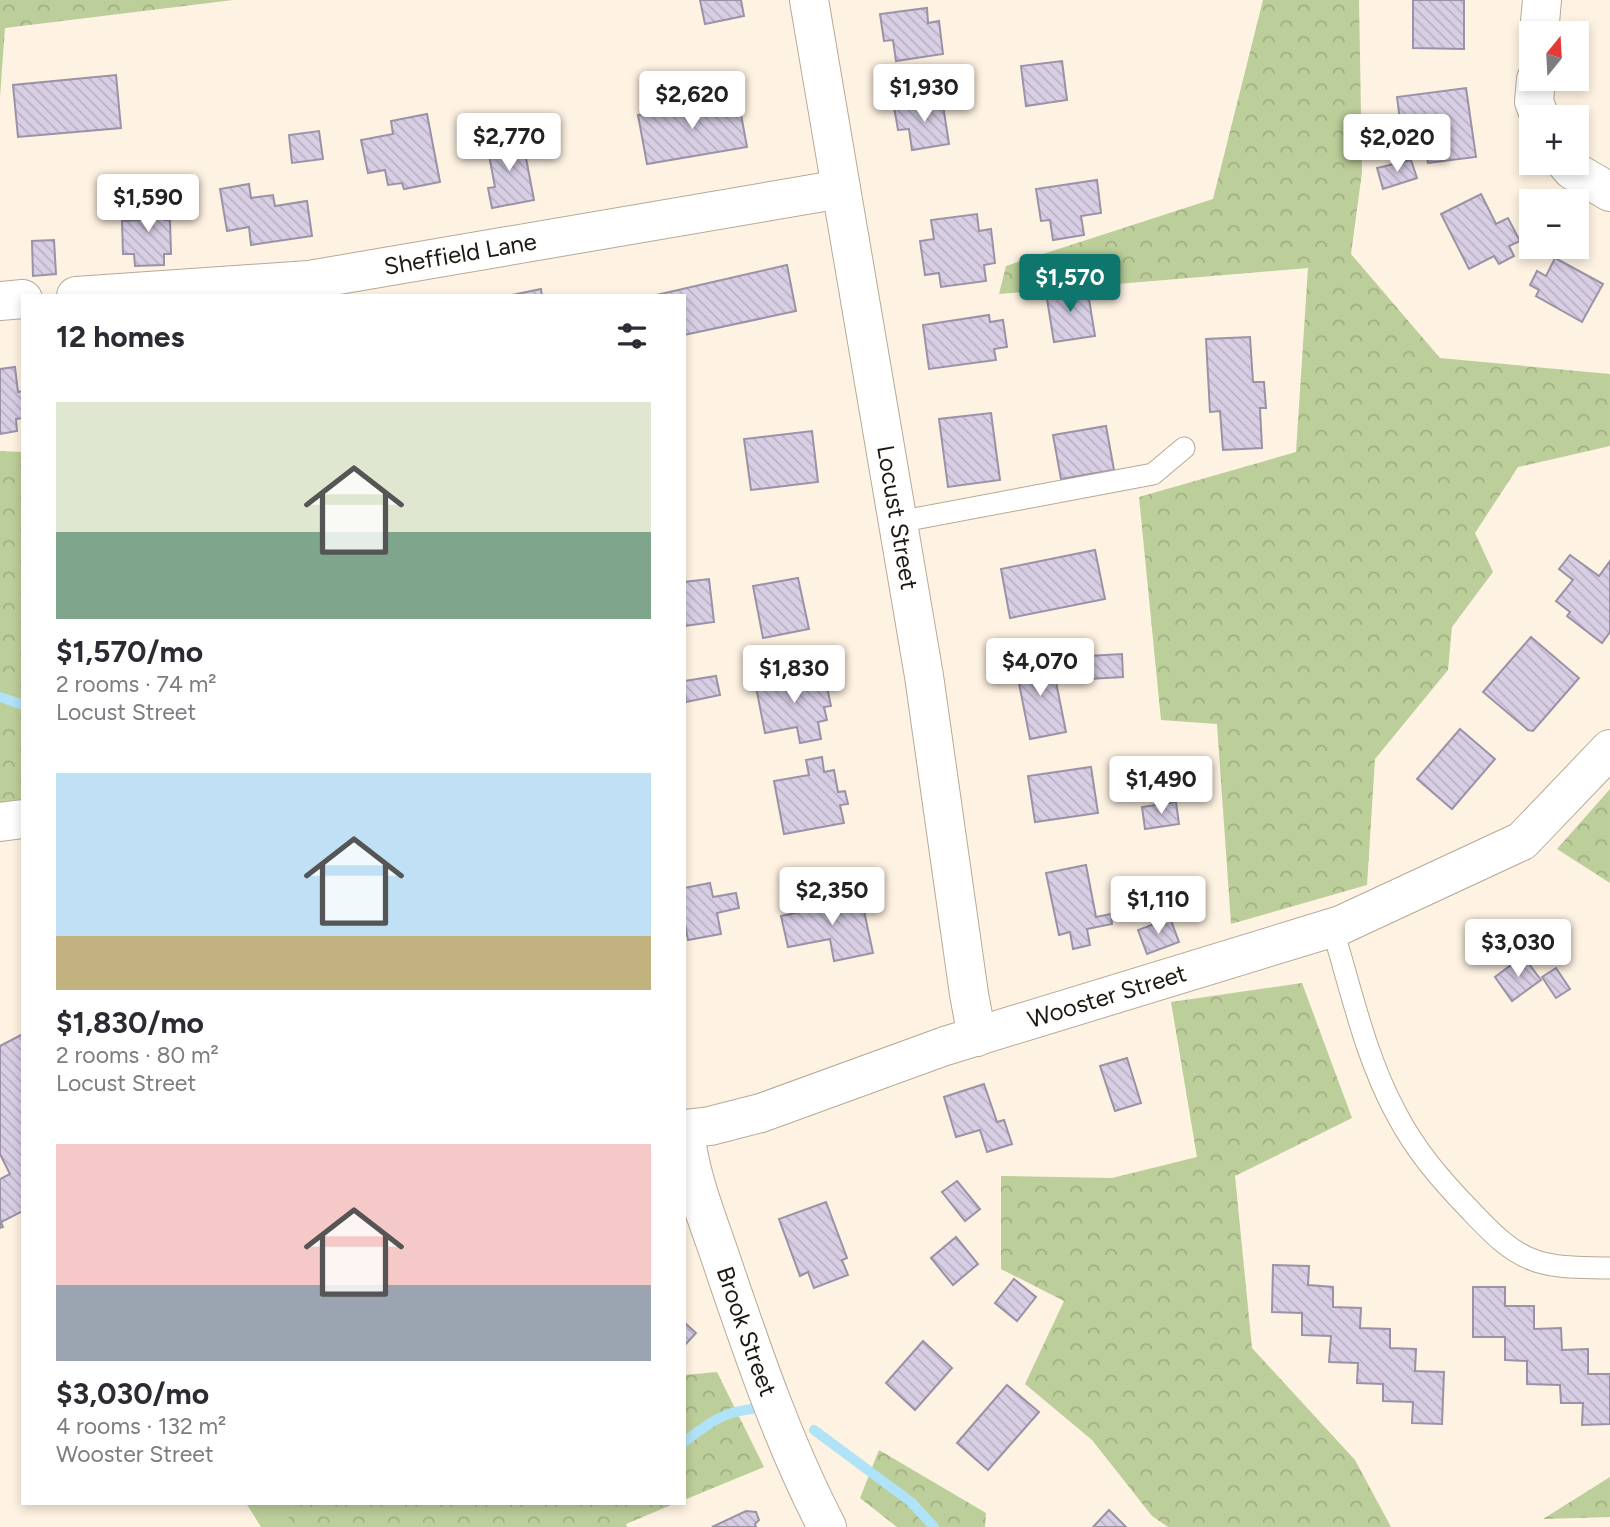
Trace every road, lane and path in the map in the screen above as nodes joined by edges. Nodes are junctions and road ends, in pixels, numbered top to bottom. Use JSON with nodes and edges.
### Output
{"nodes":[{"id":1,"x":809,"y":0,"type":"edge"},
{"id":2,"x":1542,"y":0,"type":"edge"},
{"id":3,"x":1540,"y":21,"type":"edge"},
{"id":4,"x":1581,"y":175,"type":"edge"},
{"id":5,"x":841,"y":189,"type":"junction"},
{"id":6,"x":1610,"y":192,"type":"edge"},
{"id":7,"x":310,"y":288,"type":"edge"},
{"id":8,"x":134,"y":294,"type":"edge"},
{"id":9,"x":21,"y":299,"type":"edge"},
{"id":10,"x":0,"y":301,"type":"edge"},
{"id":11,"x":1184,"y":448,"type":"dead end"},
{"id":12,"x":898,"y":522,"type":"junction"},
{"id":13,"x":1610,"y":749,"type":"edge"},
{"id":14,"x":21,"y":819,"type":"edge"},
{"id":15,"x":0,"y":822,"type":"edge"},
{"id":16,"x":1332,"y":928,"type":"junction"},
{"id":17,"x":977,"y":1037,"type":"junction"},
{"id":18,"x":686,"y":1129,"type":"edge"},
{"id":19,"x":686,"y":1140,"type":"edge"},
{"id":20,"x":1610,"y":1268,"type":"edge"},
{"id":21,"x":827,"y":1527,"type":"edge"}],
"edges":[{"from":1,"to":5,"type":"street","name":"Locust Street"},
{"from":2,"to":3,"type":"street"},
{"from":4,"to":6,"type":"street"},
{"from":5,"to":7,"type":"street","name":"Sheffield Lane"},
{"from":5,"to":12,"type":"street","name":"Locust Street"},
{"from":7,"to":8,"type":"street","name":"Sheffield Lane"},
{"from":9,"to":10,"type":"street"},
{"from":11,"to":12,"type":"lane"},
{"from":12,"to":17,"type":"street","name":"Locust Street"},
{"from":13,"to":16,"type":"street","name":"Wooster Street"},
{"from":14,"to":15,"type":"street"},
{"from":16,"to":17,"type":"street","name":"Wooster Street"},
{"from":16,"to":20,"type":"lane"},
{"from":17,"to":18,"type":"street","name":"Wooster Street"},
{"from":19,"to":21,"type":"street","name":"Brook Street"}]}
